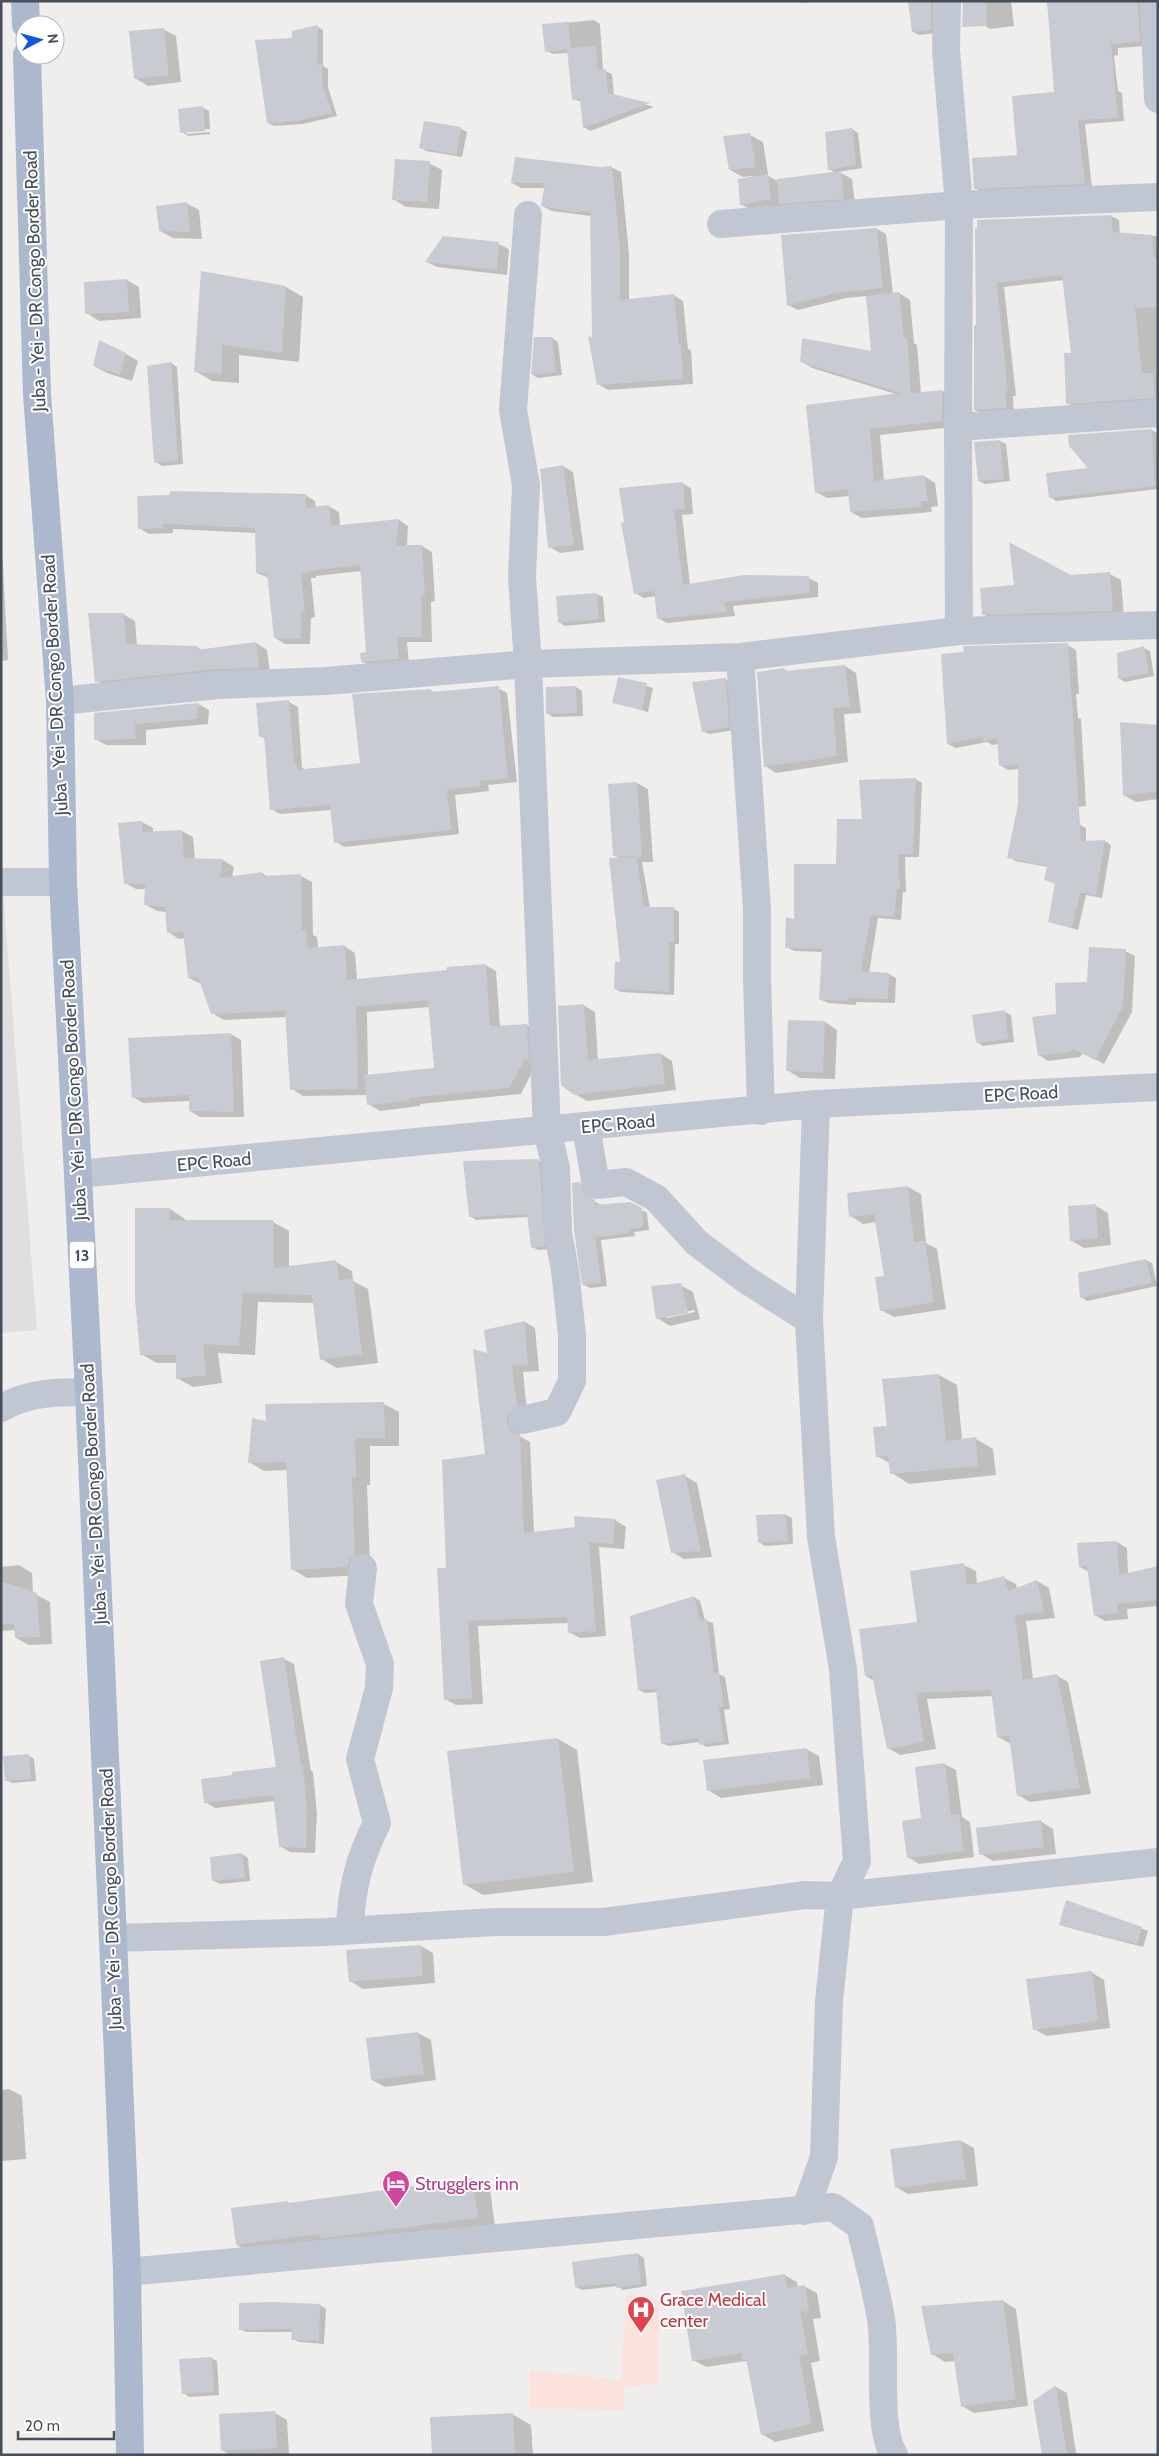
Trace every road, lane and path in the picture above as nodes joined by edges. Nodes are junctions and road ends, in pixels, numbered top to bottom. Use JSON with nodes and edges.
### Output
{"nodes":[{"id":1,"x":26,"y":1,"type":"edge"},
{"id":2,"x":947,"y":1,"type":"edge"},
{"id":3,"x":1154,"y":1,"type":"edge"},
{"id":4,"x":26,"y":15,"type":"edge"},
{"id":5,"x":27,"y":65,"type":"edge"},
{"id":6,"x":1158,"y":100,"type":"edge"},
{"id":7,"x":1158,"y":197,"type":"edge"},
{"id":8,"x":959,"y":205,"type":"junction"},
{"id":9,"x":528,"y":215,"type":"dead end"},
{"id":10,"x":721,"y":224,"type":"dead end"},
{"id":11,"x":1158,"y":413,"type":"edge"},
{"id":12,"x":958,"y":427,"type":"junction"},
{"id":13,"x":1158,"y":625,"type":"edge"},
{"id":14,"x":959,"y":631,"type":"junction"},
{"id":15,"x":740,"y":657,"type":"junction"},
{"id":16,"x":528,"y":664,"type":"junction"},
{"id":17,"x":60,"y":701,"type":"junction"},
{"id":18,"x":1,"y":882,"type":"edge"},
{"id":19,"x":63,"y":882,"type":"junction"},
{"id":20,"x":1158,"y":1087,"type":"edge"},
{"id":21,"x":816,"y":1104,"type":"junction"},
{"id":22,"x":761,"y":1111,"type":"junction"},
{"id":23,"x":586,"y":1127,"type":"junction"},
{"id":24,"x":547,"y":1130,"type":"junction"},
{"id":25,"x":78,"y":1174,"type":"junction"},
{"id":26,"x":809,"y":1320,"type":"junction"},
{"id":27,"x":89,"y":1392,"type":"junction"},
{"id":28,"x":6,"y":1400,"type":"edge"},
{"id":29,"x":522,"y":1420,"type":"dead end"},
{"id":30,"x":363,"y":1568,"type":"dead end"},
{"id":31,"x":1158,"y":1862,"type":"edge"},
{"id":32,"x":840,"y":1896,"type":"junction"},
{"id":33,"x":350,"y":1930,"type":"junction"},
{"id":34,"x":113,"y":1938,"type":"junction"},
{"id":35,"x":805,"y":2211,"type":"junction"},
{"id":36,"x":127,"y":2272,"type":"junction"},
{"id":37,"x":130,"y":2455,"type":"edge"},
{"id":38,"x":894,"y":2455,"type":"edge"}],
"edges":[{"from":1,"to":4,"type":"main road"},
{"from":2,"to":8,"type":"street"},
{"from":3,"to":6,"type":"street"},
{"from":5,"to":17,"type":"main road","name":"Juba - Yei - DR Congo Border Road","number":"13"},
{"from":7,"to":8,"type":"street"},
{"from":8,"to":10,"type":"street"},
{"from":8,"to":12,"type":"street"},
{"from":9,"to":16,"type":"street"},
{"from":11,"to":12,"type":"street"},
{"from":12,"to":14,"type":"street"},
{"from":13,"to":14,"type":"street"},
{"from":14,"to":15,"type":"street"},
{"from":15,"to":16,"type":"street"},
{"from":15,"to":22,"type":"street"},
{"from":16,"to":17,"type":"street"},
{"from":16,"to":24,"type":"street"},
{"from":17,"to":19,"type":"main road","name":"Juba - Yei - DR Congo Border Road","number":"13"},
{"from":18,"to":19,"type":"street"},
{"from":19,"to":25,"type":"main road","name":"Juba - Yei - DR Congo Border Road","number":"13"},
{"from":20,"to":21,"type":"street","name":"EPC Road"},
{"from":21,"to":22,"type":"street","name":"EPC Road"},
{"from":21,"to":26,"type":"street"},
{"from":22,"to":23,"type":"street","name":"EPC Road"},
{"from":23,"to":24,"type":"street","name":"EPC Road"},
{"from":23,"to":26,"type":"street"},
{"from":24,"to":25,"type":"street","name":"EPC Road"},
{"from":24,"to":29,"type":"street"},
{"from":25,"to":27,"type":"main road","name":"Juba - Yei - DR Congo Border Road","number":"13"},
{"from":26,"to":32,"type":"street"},
{"from":27,"to":28,"type":"street"},
{"from":27,"to":34,"type":"main road","name":"Juba - Yei - DR Congo Border Road","number":"13"},
{"from":30,"to":33,"type":"street"},
{"from":31,"to":32,"type":"street"},
{"from":32,"to":33,"type":"street"},
{"from":32,"to":35,"type":"street"},
{"from":33,"to":34,"type":"street"},
{"from":34,"to":36,"type":"main road","name":"Juba - Yei - DR Congo Border Road","number":"13"},
{"from":35,"to":36,"type":"street"},
{"from":35,"to":38,"type":"street"},
{"from":36,"to":37,"type":"main road","name":"Juba - Yei - DR Congo Border Road","number":"13"}]}
